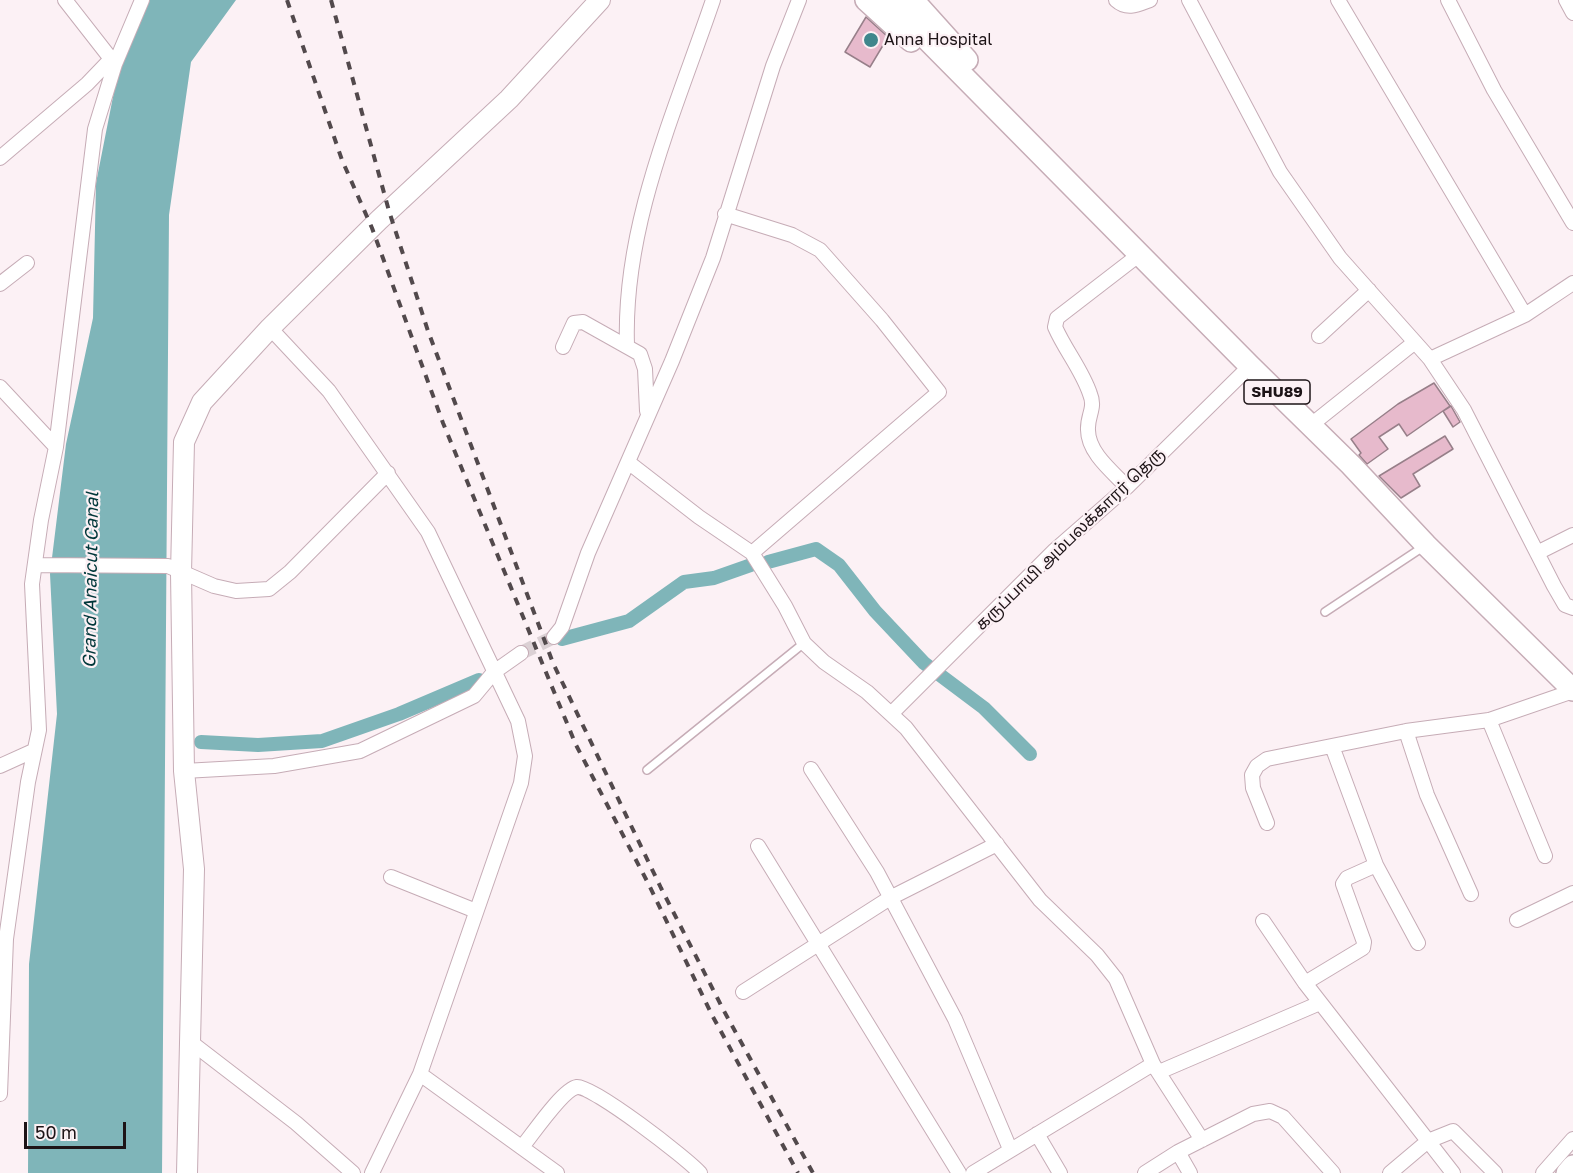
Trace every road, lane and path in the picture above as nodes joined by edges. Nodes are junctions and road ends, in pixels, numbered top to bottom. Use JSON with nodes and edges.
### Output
{"nodes":[{"id":1,"x":65,"y":0,"type":"edge"},
{"id":2,"x":142,"y":0,"type":"edge"},
{"id":3,"x":600,"y":0,"type":"edge"},
{"id":4,"x":713,"y":0,"type":"edge"},
{"id":5,"x":799,"y":0,"type":"edge"},
{"id":6,"x":866,"y":0,"type":"edge"},
{"id":7,"x":1116,"y":0,"type":"edge"},
{"id":8,"x":1150,"y":0,"type":"edge"},
{"id":9,"x":1189,"y":0,"type":"edge"},
{"id":10,"x":1338,"y":0,"type":"edge"},
{"id":11,"x":1448,"y":0,"type":"edge"},
{"id":12,"x":1566,"y":0,"type":"edge"},
{"id":13,"x":900,"y":4,"type":"edge"},
{"id":14,"x":1573,"y":13,"type":"edge"},
{"id":15,"x":113,"y":62,"type":"junction"},
{"id":16,"x":981,"y":94,"type":"junction"},
{"id":17,"x":0,"y":158,"type":"edge"},
{"id":18,"x":725,"y":214,"type":"junction"},
{"id":19,"x":1573,"y":223,"type":"edge"},
{"id":20,"x":1140,"y":254,"type":"junction"},
{"id":21,"x":27,"y":263,"type":"dead end"},
{"id":22,"x":1573,"y":283,"type":"edge"},
{"id":23,"x":0,"y":284,"type":"edge"},
{"id":24,"x":1370,"y":290,"type":"junction"},
{"id":25,"x":1525,"y":315,"type":"junction"},
{"id":26,"x":270,"y":328,"type":"junction"},
{"id":27,"x":1319,"y":336,"type":"dead end"},
{"id":28,"x":1415,"y":342,"type":"junction"},
{"id":29,"x":627,"y":345,"type":"junction"},
{"id":30,"x":563,"y":347,"type":"dead end"},
{"id":31,"x":1430,"y":358,"type":"junction"},
{"id":32,"x":1250,"y":366,"type":"junction"},
{"id":33,"x":0,"y":387,"type":"edge"},
{"id":34,"x":647,"y":416,"type":"junction"},
{"id":35,"x":1311,"y":425,"type":"junction"},
{"id":36,"x":56,"y":447,"type":"junction"},
{"id":37,"x":628,"y":462,"type":"junction"},
{"id":38,"x":388,"y":473,"type":"junction"},
{"id":39,"x":1127,"y":487,"type":"junction"},
{"id":40,"x":1573,"y":535,"type":"edge"},
{"id":41,"x":1426,"y":545,"type":"junction"},
{"id":42,"x":752,"y":553,"type":"junction"},
{"id":43,"x":1537,"y":553,"type":"junction"},
{"id":44,"x":41,"y":565,"type":"junction"},
{"id":45,"x":174,"y":570,"type":"junction"},
{"id":46,"x":1573,"y":608,"type":"edge"},
{"id":47,"x":1325,"y":612,"type":"dead end"},
{"id":48,"x":554,"y":637,"type":"tunnel mouth"},
{"id":49,"x":804,"y":643,"type":"junction"},
{"id":50,"x":521,"y":653,"type":"tunnel mouth"},
{"id":51,"x":494,"y":672,"type":"junction"},
{"id":52,"x":1573,"y":691,"type":"edge"},
{"id":53,"x":891,"y":714,"type":"junction"},
{"id":54,"x":1488,"y":720,"type":"junction"},
{"id":55,"x":1406,"y":731,"type":"junction"},
{"id":56,"x":1332,"y":746,"type":"junction"},
{"id":57,"x":33,"y":751,"type":"junction"},
{"id":58,"x":0,"y":766,"type":"edge"},
{"id":59,"x":811,"y":769,"type":"dead end"},
{"id":60,"x":647,"y":770,"type":"dead end"},
{"id":61,"x":184,"y":771,"type":"junction"},
{"id":62,"x":1267,"y":823,"type":"dead end"},
{"id":63,"x":997,"y":844,"type":"junction"},
{"id":64,"x":758,"y":846,"type":"dead end"},
{"id":65,"x":1545,"y":856,"type":"dead end"},
{"id":66,"x":1376,"y":865,"type":"junction"},
{"id":67,"x":391,"y":877,"type":"dead end"},
{"id":68,"x":1573,"y":893,"type":"edge"},
{"id":69,"x":1471,"y":894,"type":"dead end"},
{"id":70,"x":890,"y":898,"type":"junction"},
{"id":71,"x":476,"y":911,"type":"junction"},
{"id":72,"x":1516,"y":920,"type":"dead end"},
{"id":73,"x":1263,"y":921,"type":"dead end"},
{"id":74,"x":817,"y":943,"type":"junction"},
{"id":75,"x":1418,"y":943,"type":"dead end"},
{"id":76,"x":1305,"y":983,"type":"junction"},
{"id":77,"x":743,"y":993,"type":"dead end"},
{"id":78,"x":1320,"y":1003,"type":"junction"},
{"id":79,"x":192,"y":1042,"type":"junction"},
{"id":80,"x":1,"y":1059,"type":"edge"},
{"id":81,"x":1156,"y":1068,"type":"junction"},
{"id":82,"x":420,"y":1074,"type":"junction"},
{"id":83,"x":0,"y":1094,"type":"edge"},
{"id":84,"x":1037,"y":1134,"type":"junction"},
{"id":85,"x":1573,"y":1138,"type":"edge"},
{"id":86,"x":1202,"y":1140,"type":"junction"},
{"id":87,"x":1428,"y":1141,"type":"junction"},
{"id":88,"x":522,"y":1147,"type":"junction"},
{"id":89,"x":1010,"y":1149,"type":"junction"},
{"id":90,"x":1178,"y":1152,"type":"junction"},
{"id":91,"x":1573,"y":1166,"type":"edge"},
{"id":92,"x":187,"y":1173,"type":"edge"},
{"id":93,"x":352,"y":1173,"type":"edge"},
{"id":94,"x":373,"y":1173,"type":"edge"},
{"id":95,"x":557,"y":1173,"type":"edge"},
{"id":96,"x":700,"y":1173,"type":"edge"},
{"id":97,"x":959,"y":1173,"type":"edge"},
{"id":98,"x":973,"y":1173,"type":"edge"},
{"id":99,"x":1060,"y":1173,"type":"edge"},
{"id":100,"x":1145,"y":1173,"type":"edge"},
{"id":101,"x":1190,"y":1173,"type":"edge"},
{"id":102,"x":1333,"y":1173,"type":"edge"},
{"id":103,"x":1390,"y":1173,"type":"edge"},
{"id":104,"x":1454,"y":1173,"type":"edge"},
{"id":105,"x":1496,"y":1173,"type":"edge"},
{"id":106,"x":1543,"y":1173,"type":"edge"},
{"id":107,"x":1567,"y":1173,"type":"edge"}],
"edges":[{"from":1,"to":15,"type":"street"},
{"from":2,"to":15,"type":"street"},
{"from":3,"to":26,"type":"main road"},
{"from":4,"to":29,"type":"street"},
{"from":5,"to":18,"type":"street"},
{"from":6,"to":16,"type":"main road"},
{"from":7,"to":8,"type":"street"},
{"from":9,"to":24,"type":"street"},
{"from":10,"to":25,"type":"street"},
{"from":11,"to":19,"type":"street"},
{"from":12,"to":14,"type":"street"},
{"from":13,"to":16,"type":"main road","number":"SHU89"},
{"from":15,"to":17,"type":"street"},
{"from":15,"to":36,"type":"street"},
{"from":16,"to":20,"type":"main road","number":"SHU89"},
{"from":18,"to":34,"type":"street"},
{"from":18,"to":42,"type":"street"},
{"from":20,"to":32,"type":"main road","number":"SHU89"},
{"from":20,"to":39,"type":"street"},
{"from":21,"to":23,"type":"street"},
{"from":22,"to":25,"type":"street"},
{"from":24,"to":27,"type":"street"},
{"from":24,"to":28,"type":"street"},
{"from":25,"to":31,"type":"street"},
{"from":26,"to":38,"type":"street"},
{"from":26,"to":45,"type":"main road"},
{"from":28,"to":31,"type":"street"},
{"from":28,"to":35,"type":"street"},
{"from":29,"to":30,"type":"street"},
{"from":29,"to":34,"type":"street"},
{"from":31,"to":43,"type":"street"},
{"from":32,"to":35,"type":"main road","number":"SHU89"},
{"from":32,"to":39,"type":"street","name":"கருப்பாயி அம்பலக்காரர் தெரு"},
{"from":33,"to":36,"type":"street"},
{"from":34,"to":37,"type":"street"},
{"from":35,"to":41,"type":"main road","number":"SHU89"},
{"from":36,"to":44,"type":"street"},
{"from":37,"to":42,"type":"street"},
{"from":37,"to":48,"type":"street"},
{"from":38,"to":45,"type":"street"},
{"from":38,"to":51,"type":"street"},
{"from":39,"to":53,"type":"street","name":"கருப்பாயி அம்பலக்காரர் தெரு"},
{"from":40,"to":43,"type":"street"},
{"from":41,"to":47,"type":"lane"},
{"from":41,"to":52,"type":"main road","number":"SHU89"},
{"from":42,"to":49,"type":"street"},
{"from":43,"to":46,"type":"street"},
{"from":44,"to":45,"type":"street"},
{"from":44,"to":57,"type":"street"},
{"from":45,"to":61,"type":"main road"},
{"from":49,"to":53,"type":"street"},
{"from":49,"to":60,"type":"lane"},
{"from":50,"to":51,"type":"street"},
{"from":51,"to":61,"type":"street"},
{"from":51,"to":71,"type":"street"},
{"from":52,"to":54,"type":"street"},
{"from":53,"to":63,"type":"street"},
{"from":54,"to":55,"type":"street"},
{"from":54,"to":65,"type":"street"},
{"from":55,"to":56,"type":"street"},
{"from":55,"to":69,"type":"street"},
{"from":56,"to":62,"type":"street"},
{"from":56,"to":66,"type":"street"},
{"from":57,"to":58,"type":"street"},
{"from":57,"to":80,"type":"street"},
{"from":59,"to":70,"type":"street"},
{"from":61,"to":79,"type":"main road"},
{"from":63,"to":70,"type":"street"},
{"from":63,"to":81,"type":"street"},
{"from":64,"to":74,"type":"street"},
{"from":66,"to":75,"type":"street"},
{"from":66,"to":76,"type":"street"},
{"from":67,"to":71,"type":"street"},
{"from":68,"to":72,"type":"street"},
{"from":70,"to":74,"type":"street"},
{"from":70,"to":89,"type":"street"},
{"from":71,"to":82,"type":"street"},
{"from":73,"to":76,"type":"street"},
{"from":74,"to":77,"type":"street"},
{"from":74,"to":97,"type":"street"},
{"from":76,"to":78,"type":"street"},
{"from":78,"to":81,"type":"street"},
{"from":78,"to":87,"type":"street"},
{"from":79,"to":92,"type":"main road"},
{"from":79,"to":93,"type":"street"},
{"from":80,"to":83,"type":"street"},
{"from":81,"to":84,"type":"street"},
{"from":81,"to":86,"type":"street"},
{"from":82,"to":88,"type":"street"},
{"from":82,"to":94,"type":"street"},
{"from":84,"to":89,"type":"street"},
{"from":84,"to":99,"type":"street"},
{"from":85,"to":106,"type":"street"},
{"from":86,"to":90,"type":"street"},
{"from":86,"to":102,"type":"street"},
{"from":87,"to":103,"type":"street"},
{"from":87,"to":104,"type":"street"},
{"from":87,"to":105,"type":"street"},
{"from":88,"to":95,"type":"street"},
{"from":88,"to":96,"type":"street"},
{"from":89,"to":98,"type":"street"},
{"from":90,"to":100,"type":"street"},
{"from":90,"to":101,"type":"street"},
{"from":91,"to":107,"type":"main road"}]}
